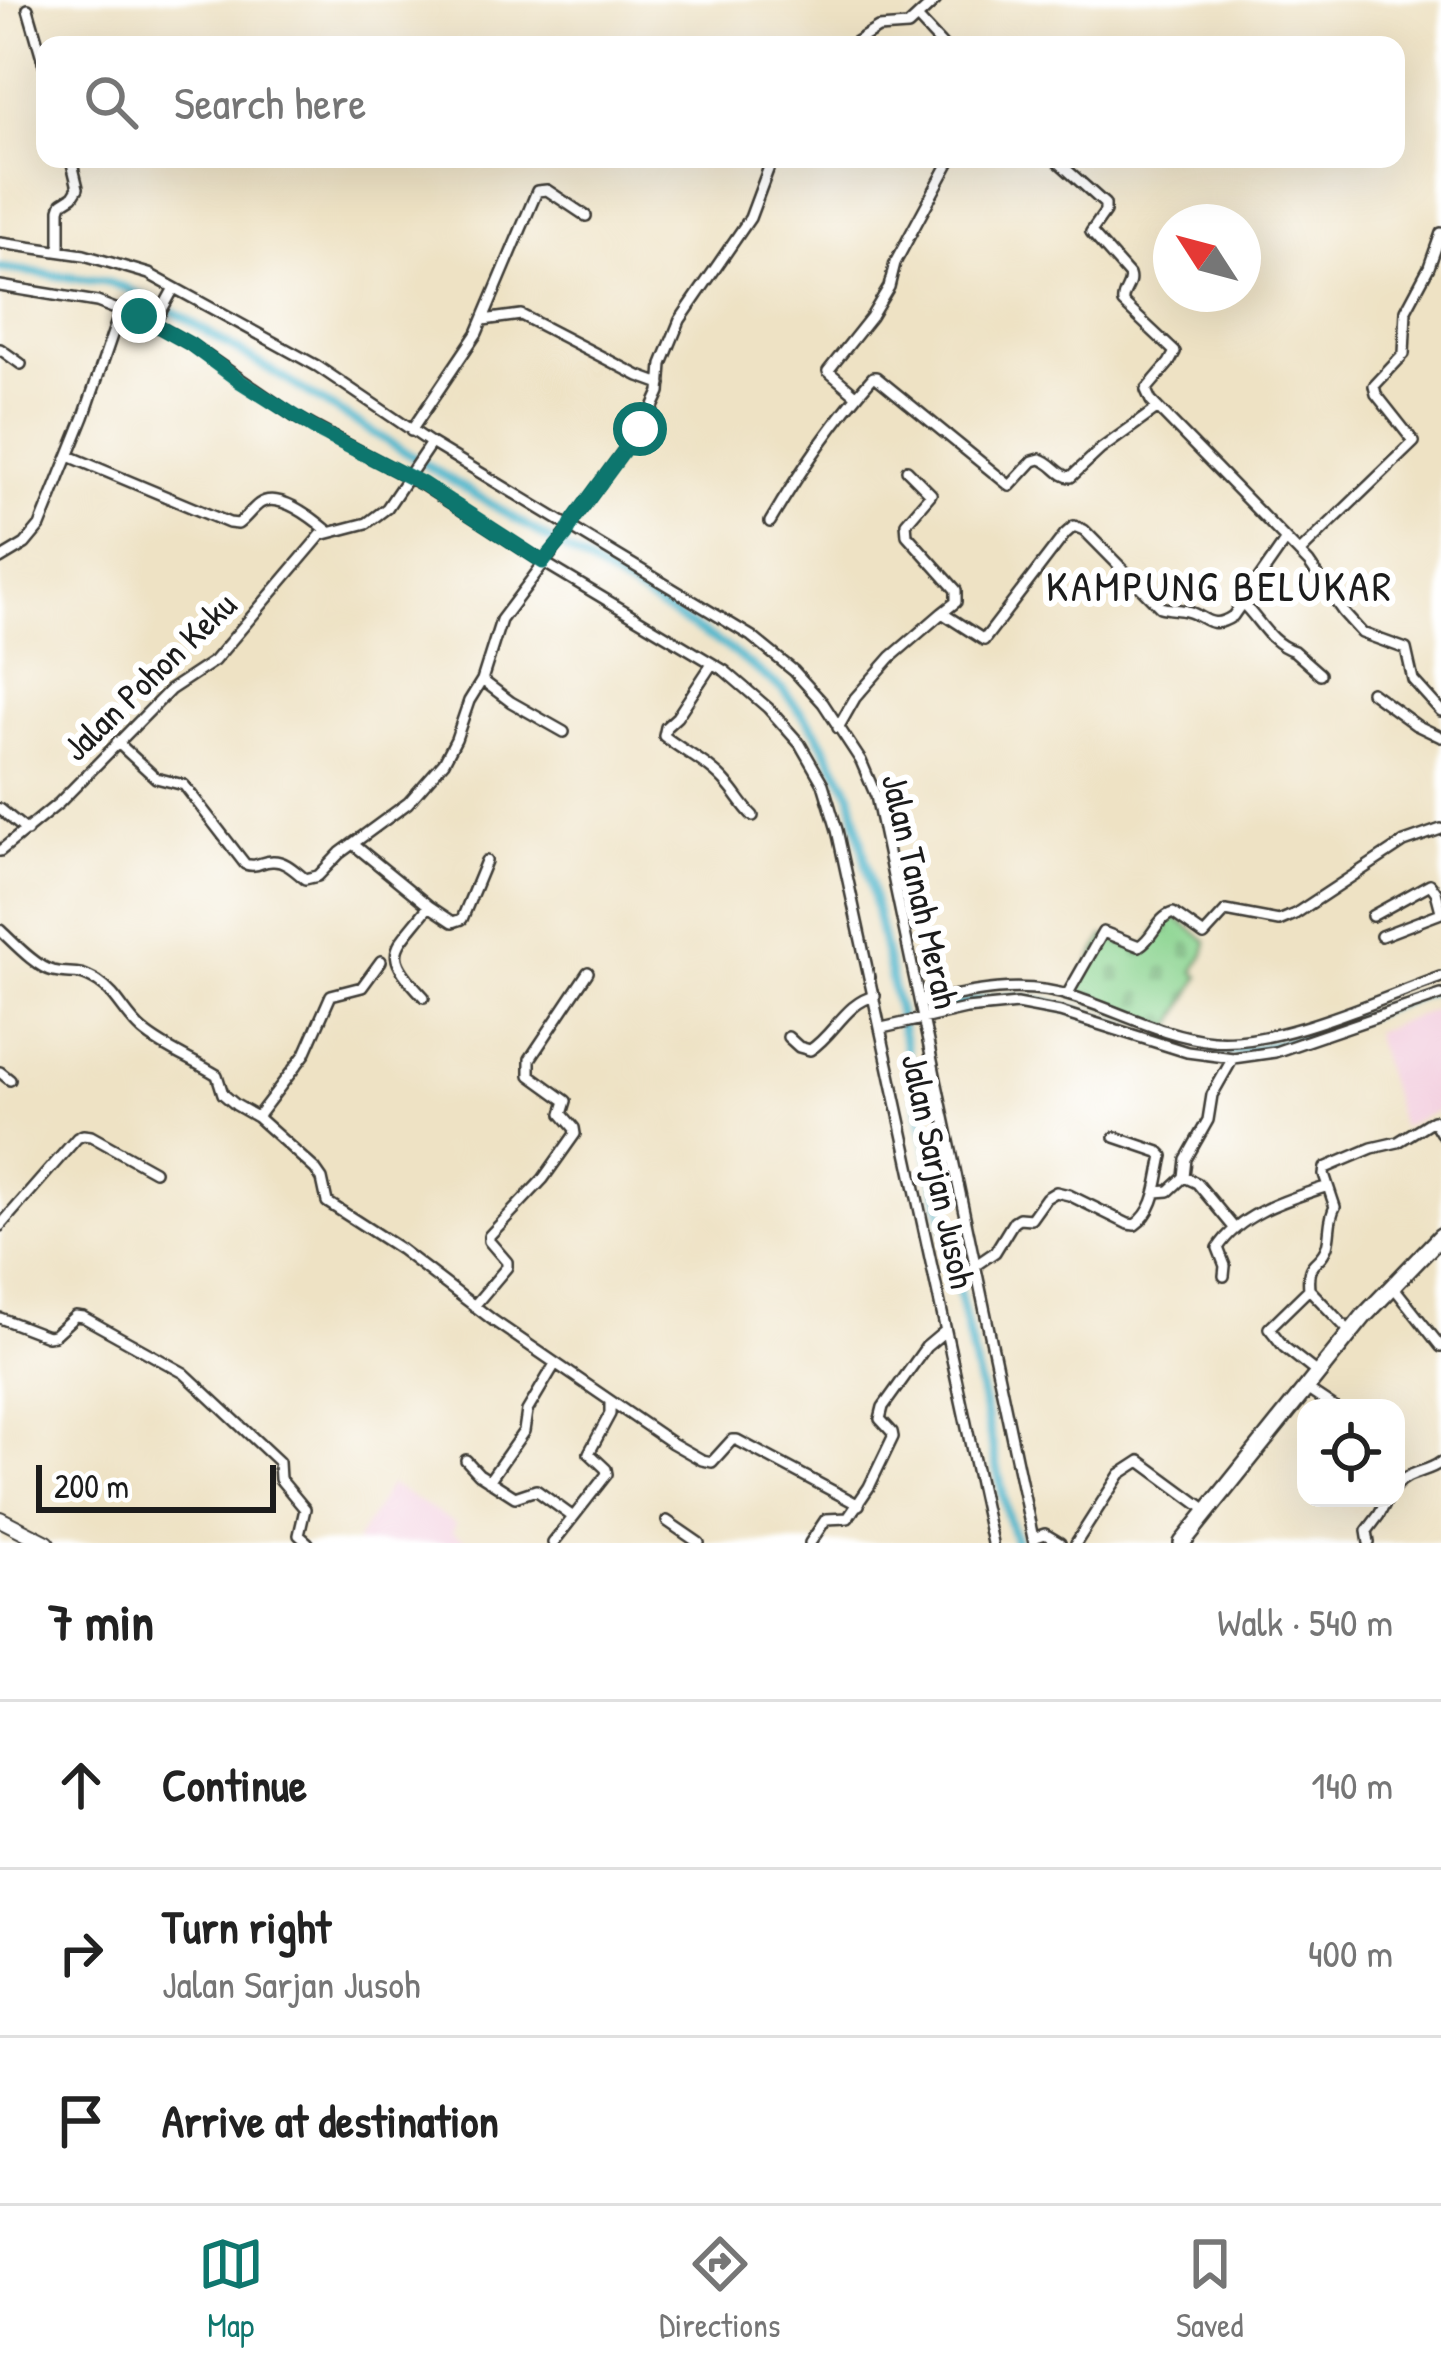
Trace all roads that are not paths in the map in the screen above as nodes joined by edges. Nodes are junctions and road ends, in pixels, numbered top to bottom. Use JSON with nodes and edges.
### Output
{"nodes":[{"id":1,"x":936,"y":0,"type":"edge"},
{"id":2,"x":28,"y":9,"type":"dead end"},
{"id":3,"x":919,"y":19,"type":"junction"},
{"id":4,"x":865,"y":36,"type":"edge"},
{"id":5,"x":933,"y":36,"type":"edge"},
{"id":6,"x":36,"y":37,"type":"edge"},
{"id":7,"x":73,"y":168,"type":"edge"},
{"id":8,"x":769,"y":168,"type":"edge"},
{"id":9,"x":946,"y":168,"type":"edge"},
{"id":10,"x":1065,"y":168,"type":"edge"},
{"id":11,"x":586,"y":216,"type":"dead end"},
{"id":12,"x":1441,"y":233,"type":"edge"},
{"id":13,"x":0,"y":243,"type":"edge"},
{"id":14,"x":60,"y":250,"type":"junction"},
{"id":15,"x":0,"y":286,"type":"edge"},
{"id":16,"x":173,"y":291,"type":"junction"},
{"id":17,"x":121,"y":309,"type":"junction"},
{"id":18,"x":483,"y":320,"type":"junction"},
{"id":19,"x":156,"y":321,"type":"junction"},
{"id":20,"x":0,"y":349,"type":"edge"},
{"id":21,"x":21,"y":364,"type":"dead end"},
{"id":22,"x":661,"y":384,"type":"junction"},
{"id":23,"x":856,"y":395,"type":"junction"},
{"id":24,"x":1158,"y":408,"type":"junction"},
{"id":25,"x":411,"y":430,"type":"junction"},
{"id":26,"x":428,"y":447,"type":"junction"},
{"id":27,"x":69,"y":456,"type":"junction"},
{"id":28,"x":907,"y":470,"type":"dead end"},
{"id":29,"x":412,"y":472,"type":"junction"},
{"id":30,"x":770,"y":523,"type":"dead end"},
{"id":31,"x":328,"y":531,"type":"junction"},
{"id":32,"x":568,"y":531,"type":"junction"},
{"id":33,"x":1286,"y":540,"type":"junction"},
{"id":34,"x":1299,"y":553,"type":"junction"},
{"id":35,"x":547,"y":557,"type":"junction"},
{"id":36,"x":0,"y":559,"type":"edge"},
{"id":37,"x":1242,"y":603,"type":"junction"},
{"id":38,"x":942,"y":613,"type":"junction"},
{"id":39,"x":712,"y":664,"type":"junction"},
{"id":40,"x":1320,"y":674,"type":"dead end"},
{"id":41,"x":482,"y":680,"type":"junction"},
{"id":42,"x":1371,"y":692,"type":"dead end"},
{"id":43,"x":1441,"y":710,"type":"edge"},
{"id":44,"x":838,"y":728,"type":"junction"},
{"id":45,"x":564,"y":732,"type":"dead end"},
{"id":46,"x":1441,"y":737,"type":"edge"},
{"id":47,"x":117,"y":742,"type":"junction"},
{"id":48,"x":0,"y":809,"type":"edge"},
{"id":49,"x":753,"y":815,"type":"dead end"},
{"id":50,"x":1441,"y":829,"type":"edge"},
{"id":51,"x":27,"y":831,"type":"junction"},
{"id":52,"x":352,"y":844,"type":"junction"},
{"id":53,"x":0,"y":851,"type":"edge"},
{"id":54,"x":486,"y":861,"type":"dead end"},
{"id":55,"x":428,"y":906,"type":"junction"},
{"id":56,"x":1441,"y":912,"type":"edge"},
{"id":57,"x":1372,"y":916,"type":"dead end"},
{"id":58,"x":0,"y":930,"type":"edge"},
{"id":59,"x":1381,"y":936,"type":"dead end"},
{"id":60,"x":381,"y":961,"type":"dead end"},
{"id":61,"x":588,"y":972,"type":"dead end"},
{"id":62,"x":1441,"y":977,"type":"edge"},
{"id":63,"x":1441,"y":994,"type":"edge"},
{"id":64,"x":1067,"y":995,"type":"junction"},
{"id":65,"x":874,"y":996,"type":"junction"},
{"id":66,"x":424,"y":997,"type":"dead end"},
{"id":67,"x":920,"y":1003,"type":"junction"},
{"id":68,"x":918,"y":1020,"type":"junction"},
{"id":69,"x":1113,"y":1021,"type":"junction"},
{"id":70,"x":886,"y":1027,"type":"junction"},
{"id":71,"x":788,"y":1037,"type":"dead end"},
{"id":72,"x":1233,"y":1058,"type":"junction"},
{"id":73,"x":0,"y":1072,"type":"edge"},
{"id":74,"x":10,"y":1080,"type":"dead end"},
{"id":75,"x":257,"y":1117,"type":"junction"},
{"id":76,"x":1441,"y":1133,"type":"edge"},
{"id":77,"x":1115,"y":1137,"type":"dead end"},
{"id":78,"x":154,"y":1171,"type":"dead end"},
{"id":79,"x":1184,"y":1177,"type":"junction"},
{"id":80,"x":1328,"y":1186,"type":"junction"},
{"id":81,"x":1156,"y":1192,"type":"junction"},
{"id":82,"x":0,"y":1226,"type":"edge"},
{"id":83,"x":1235,"y":1229,"type":"junction"},
{"id":84,"x":1441,"y":1236,"type":"edge"},
{"id":85,"x":976,"y":1265,"type":"junction"},
{"id":86,"x":1224,"y":1276,"type":"dead end"},
{"id":87,"x":1392,"y":1285,"type":"junction"},
{"id":88,"x":1309,"y":1289,"type":"junction"},
{"id":89,"x":474,"y":1306,"type":"junction"},
{"id":90,"x":0,"y":1318,"type":"edge"},
{"id":91,"x":945,"y":1331,"type":"junction"},
{"id":92,"x":1350,"y":1332,"type":"junction"},
{"id":93,"x":1441,"y":1348,"type":"edge"},
{"id":94,"x":555,"y":1364,"type":"junction"},
{"id":95,"x":1317,"y":1373,"type":"junction"},
{"id":96,"x":1306,"y":1388,"type":"junction"},
{"id":97,"x":1322,"y":1399,"type":"edge"},
{"id":98,"x":610,"y":1403,"type":"junction"},
{"id":99,"x":466,"y":1460,"type":"dead end"},
{"id":100,"x":1441,"y":1462,"type":"edge"},
{"id":101,"x":1405,"y":1478,"type":"edge"},
{"id":102,"x":489,"y":1481,"type":"junction"},
{"id":103,"x":859,"y":1504,"type":"junction"},
{"id":104,"x":1383,"y":1507,"type":"edge"},
{"id":105,"x":1208,"y":1510,"type":"junction"},
{"id":106,"x":573,"y":1517,"type":"junction"},
{"id":107,"x":0,"y":1519,"type":"edge"},
{"id":108,"x":667,"y":1521,"type":"dead end"},
{"id":109,"x":1033,"y":1541,"type":"edge"},
{"id":110,"x":47,"y":1543,"type":"edge"},
{"id":111,"x":308,"y":1543,"type":"edge"},
{"id":112,"x":553,"y":1543,"type":"edge"},
{"id":113,"x":699,"y":1543,"type":"edge"},
{"id":114,"x":810,"y":1543,"type":"edge"},
{"id":115,"x":992,"y":1543,"type":"edge"},
{"id":116,"x":1060,"y":1543,"type":"edge"},
{"id":117,"x":1076,"y":1543,"type":"edge"},
{"id":118,"x":1182,"y":1543,"type":"edge"},
{"id":119,"x":1369,"y":1543,"type":"edge"}],
"edges":[{"from":1,"to":3,"type":"street"},
{"from":2,"to":6,"type":"street"},
{"from":3,"to":4,"type":"street"},
{"from":3,"to":5,"type":"street"},
{"from":7,"to":14,"type":"street"},
{"from":8,"to":22,"type":"street"},
{"from":9,"to":23,"type":"street"},
{"from":10,"to":24,"type":"street"},
{"from":11,"to":18,"type":"street"},
{"from":12,"to":34,"type":"street"},
{"from":13,"to":14,"type":"street","name":"Jalan Tanah Merah"},
{"from":14,"to":16,"type":"street","name":"Jalan Tanah Merah"},
{"from":15,"to":17,"type":"street","name":"Jalan Sarjan Jusoh"},
{"from":16,"to":19,"type":"street"},
{"from":16,"to":25,"type":"street","name":"Jalan Tanah Merah"},
{"from":17,"to":19,"type":"street","name":"Jalan Sarjan Jusoh"},
{"from":17,"to":27,"type":"street"},
{"from":18,"to":22,"type":"street"},
{"from":18,"to":25,"type":"street"},
{"from":19,"to":29,"type":"street","name":"Jalan Sarjan Jusoh"},
{"from":20,"to":21,"type":"street"},
{"from":22,"to":32,"type":"street"},
{"from":23,"to":24,"type":"street"},
{"from":23,"to":30,"type":"street"},
{"from":24,"to":33,"type":"street"},
{"from":25,"to":26,"type":"street","name":"Jalan Tanah Merah"},
{"from":26,"to":29,"type":"street","name":"Jalan Pohon Keku"},
{"from":26,"to":32,"type":"street","name":"Jalan Tanah Merah"},
{"from":27,"to":31,"type":"street"},
{"from":27,"to":36,"type":"street"},
{"from":28,"to":38,"type":"street"},
{"from":29,"to":31,"type":"street","name":"Jalan Pohon Keku"},
{"from":29,"to":35,"type":"street","name":"Jalan Sarjan Jusoh"},
{"from":31,"to":47,"type":"street","name":"Jalan Pohon Keku"},
{"from":32,"to":35,"type":"street"},
{"from":32,"to":44,"type":"street","name":"Jalan Tanah Merah"},
{"from":33,"to":34,"type":"street"},
{"from":33,"to":37,"type":"street"},
{"from":34,"to":43,"type":"street"},
{"from":35,"to":39,"type":"street","name":"Jalan Sarjan Jusoh"},
{"from":35,"to":41,"type":"street"},
{"from":37,"to":38,"type":"street"},
{"from":37,"to":40,"type":"street"},
{"from":38,"to":44,"type":"street"},
{"from":39,"to":49,"type":"street"},
{"from":39,"to":65,"type":"street","name":"Jalan Sarjan Jusoh"},
{"from":41,"to":45,"type":"street"},
{"from":41,"to":52,"type":"street"},
{"from":42,"to":46,"type":"street"},
{"from":44,"to":67,"type":"street","name":"Jalan Tanah Merah"},
{"from":47,"to":51,"type":"street","name":"Jalan Pohon Keku"},
{"from":47,"to":52,"type":"street"},
{"from":48,"to":51,"type":"street"},
{"from":50,"to":64,"type":"street"},
{"from":51,"to":53,"type":"street","name":"Jalan Pohon Keku"},
{"from":52,"to":55,"type":"street"},
{"from":54,"to":55,"type":"street"},
{"from":55,"to":66,"type":"street"},
{"from":56,"to":57,"type":"street"},
{"from":56,"to":59,"type":"street"},
{"from":58,"to":75,"type":"street"},
{"from":60,"to":75,"type":"street"},
{"from":61,"to":89,"type":"street"},
{"from":62,"to":69,"type":"street"},
{"from":63,"to":72,"type":"street"},
{"from":64,"to":67,"type":"street"},
{"from":64,"to":69,"type":"street"},
{"from":65,"to":70,"type":"street","name":"Jalan Sarjan Jusoh"},
{"from":65,"to":71,"type":"street"},
{"from":67,"to":68,"type":"street","name":"Jalan Tanah Merah"},
{"from":68,"to":69,"type":"street"},
{"from":68,"to":70,"type":"street"},
{"from":68,"to":85,"type":"street","name":"Jalan Tanah Merah"},
{"from":69,"to":72,"type":"street"},
{"from":70,"to":91,"type":"street","name":"Jalan Sarjan Jusoh"},
{"from":72,"to":79,"type":"street"},
{"from":73,"to":74,"type":"street"},
{"from":75,"to":89,"type":"street"},
{"from":76,"to":80,"type":"street"},
{"from":77,"to":81,"type":"street"},
{"from":78,"to":82,"type":"street"},
{"from":79,"to":81,"type":"street"},
{"from":79,"to":83,"type":"street"},
{"from":80,"to":83,"type":"street"},
{"from":80,"to":88,"type":"street"},
{"from":81,"to":85,"type":"street"},
{"from":83,"to":86,"type":"street"},
{"from":84,"to":87,"type":"main road"},
{"from":85,"to":109,"type":"street","name":"Jalan Tanah Merah"},
{"from":87,"to":92,"type":"main road"},
{"from":87,"to":93,"type":"street"},
{"from":88,"to":92,"type":"street"},
{"from":88,"to":95,"type":"street"},
{"from":89,"to":94,"type":"street"},
{"from":90,"to":111,"type":"street"},
{"from":91,"to":103,"type":"street"},
{"from":91,"to":115,"type":"street","name":"Jalan Sarjan Jusoh"},
{"from":92,"to":95,"type":"main road"},
{"from":94,"to":98,"type":"street"},
{"from":94,"to":102,"type":"street"},
{"from":95,"to":96,"type":"main road"},
{"from":96,"to":97,"type":"street"},
{"from":96,"to":105,"type":"main road"},
{"from":98,"to":103,"type":"street"},
{"from":98,"to":106,"type":"street"},
{"from":99,"to":102,"type":"street"},
{"from":100,"to":101,"type":"street"},
{"from":102,"to":106,"type":"street"},
{"from":103,"to":114,"type":"street"},
{"from":104,"to":119,"type":"street"},
{"from":105,"to":117,"type":"street"},
{"from":105,"to":118,"type":"main road"},
{"from":106,"to":112,"type":"street"},
{"from":107,"to":110,"type":"main road"},
{"from":108,"to":113,"type":"street"},
{"from":109,"to":116,"type":"street"}]}
